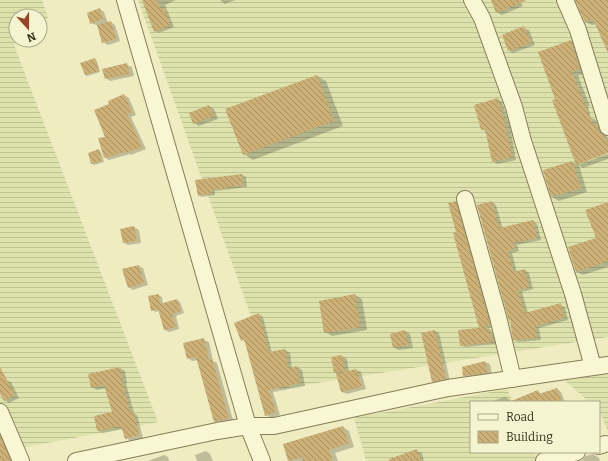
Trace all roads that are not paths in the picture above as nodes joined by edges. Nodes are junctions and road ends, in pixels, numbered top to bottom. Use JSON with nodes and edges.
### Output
{"nodes":[{"id":1,"x":125,"y":0,"type":"edge"},
{"id":2,"x":472,"y":0,"type":"edge"},
{"id":3,"x":565,"y":0,"type":"edge"},
{"id":4,"x":608,"y":127,"type":"edge"},
{"id":5,"x":465,"y":199,"type":"dead end"},
{"id":6,"x":601,"y":366,"type":"edge"},
{"id":7,"x":513,"y":379,"type":"junction"},
{"id":8,"x":0,"y":412,"type":"edge"},
{"id":9,"x":248,"y":426,"type":"junction"},
{"id":10,"x":573,"y":453,"type":"edge"},
{"id":11,"x":20,"y":461,"type":"edge"},
{"id":12,"x":76,"y":461,"type":"edge"},
{"id":13,"x":262,"y":461,"type":"edge"},
{"id":14,"x":544,"y":461,"type":"edge"}],
"edges":[{"from":1,"to":9,"type":"street"},
{"from":2,"to":6,"type":"street"},
{"from":3,"to":4,"type":"street"},
{"from":5,"to":7,"type":"street"},
{"from":6,"to":7,"type":"street"},
{"from":7,"to":9,"type":"street"},
{"from":8,"to":11,"type":"street"},
{"from":9,"to":12,"type":"street"},
{"from":9,"to":13,"type":"street"},
{"from":10,"to":14,"type":"street"}]}
